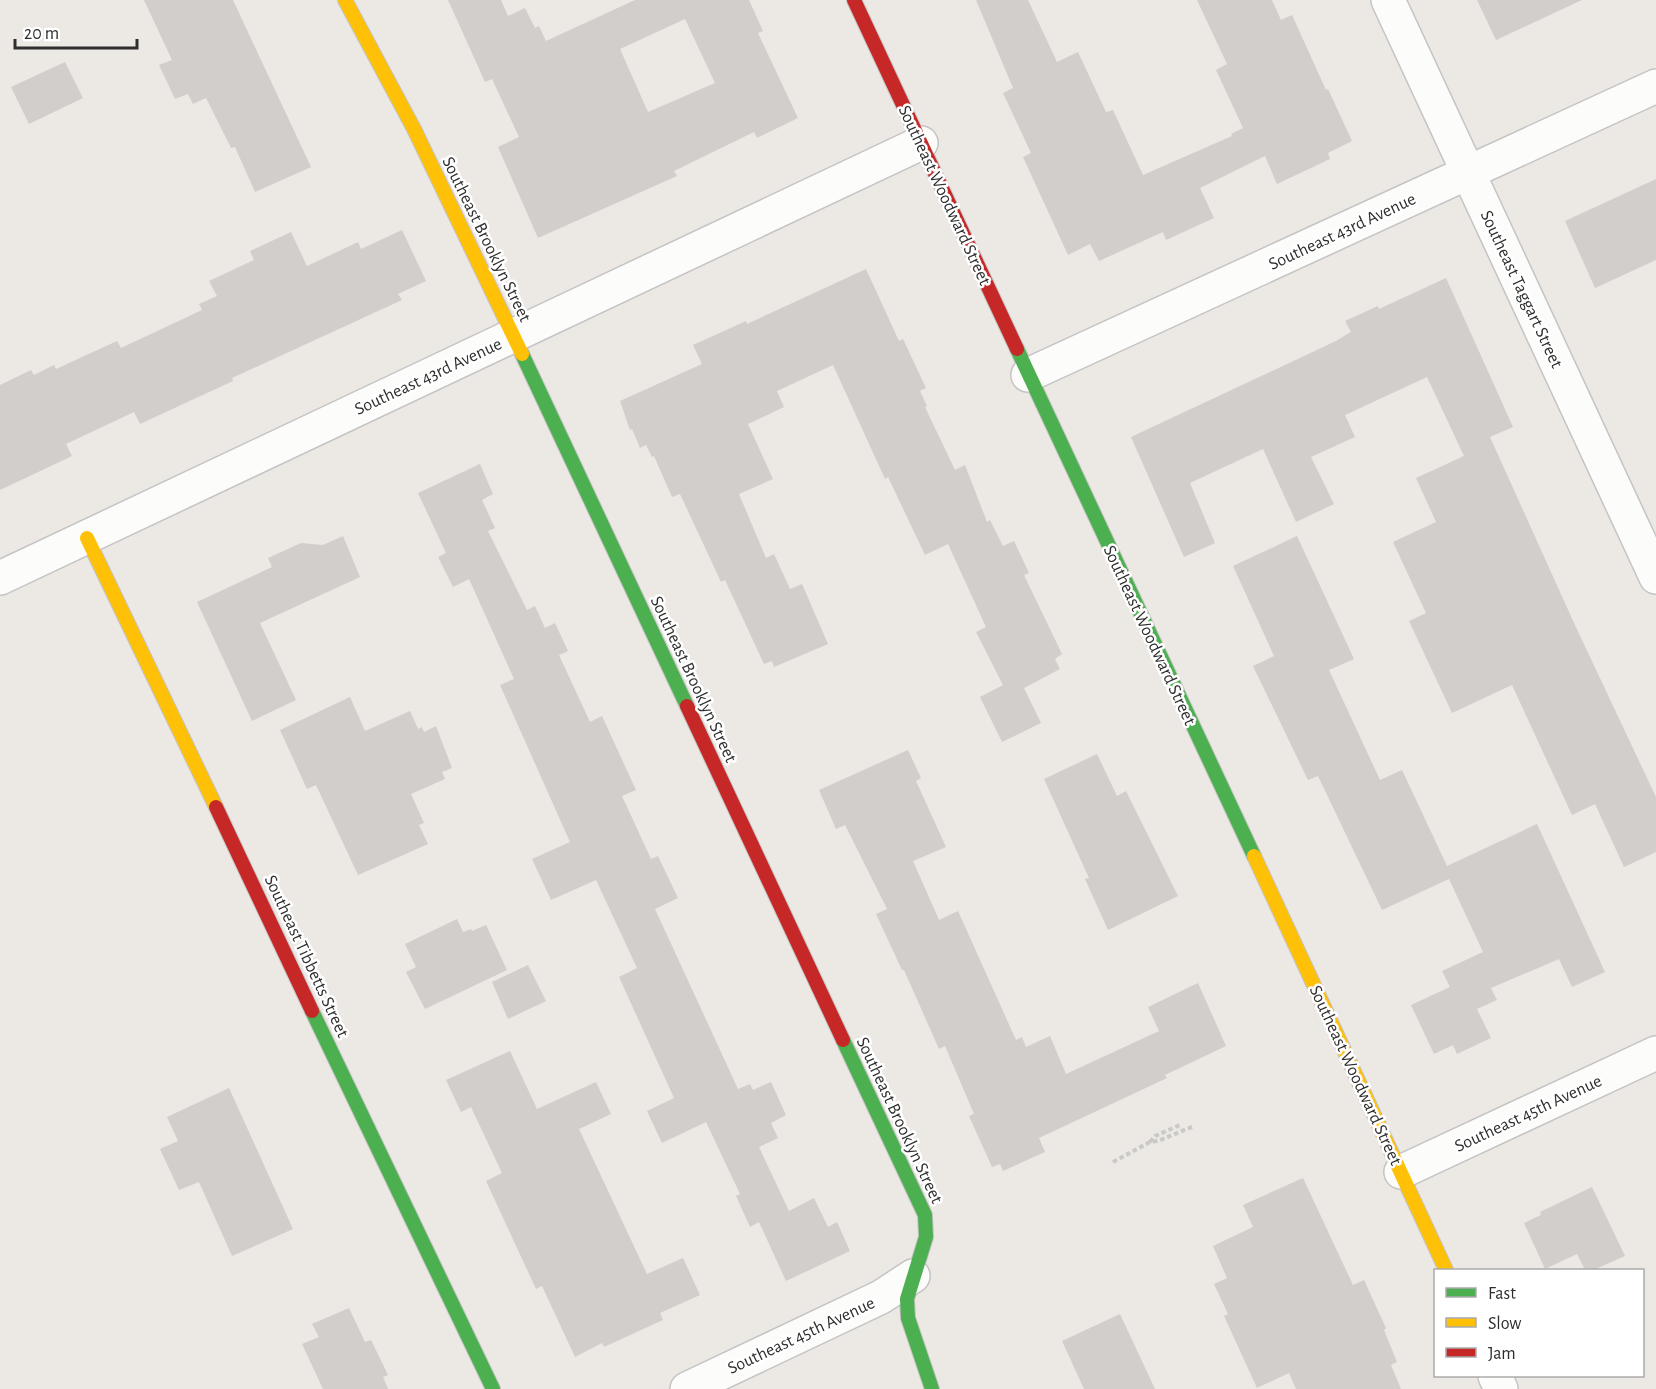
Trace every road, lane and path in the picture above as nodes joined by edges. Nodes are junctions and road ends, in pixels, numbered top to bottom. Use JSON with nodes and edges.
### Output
{"nodes":[{"id":1,"x":345,"y":0,"type":"edge"},
{"id":2,"x":854,"y":0,"type":"edge"},
{"id":3,"x":1388,"y":0,"type":"edge"},
{"id":4,"x":1656,"y":86,"type":"edge"},
{"id":5,"x":921,"y":143,"type":"junction"},
{"id":6,"x":1469,"y":174,"type":"junction"},
{"id":7,"x":514,"y":336,"type":"junction"},
{"id":8,"x":1028,"y":375,"type":"junction"},
{"id":9,"x":87,"y":538,"type":"junction"},
{"id":10,"x":1656,"y":577,"type":"edge"},
{"id":11,"x":0,"y":578,"type":"edge"},
{"id":12,"x":1656,"y":1053,"type":"edge"},
{"id":13,"x":1182,"y":1124,"type":"dead end"},
{"id":14,"x":1194,"y":1126,"type":"dead end"},
{"id":15,"x":1150,"y":1142,"type":"junction"},
{"id":16,"x":1113,"y":1162,"type":"dead end"},
{"id":17,"x":1401,"y":1172,"type":"junction"},
{"id":18,"x":1446,"y":1269,"type":"edge"},
{"id":19,"x":913,"y":1276,"type":"junction"},
{"id":20,"x":493,"y":1389,"type":"edge"},
{"id":21,"x":687,"y":1389,"type":"edge"},
{"id":22,"x":932,"y":1389,"type":"edge"}],
"edges":[{"from":1,"to":7,"type":"street","name":"Southeast Brooklyn Street"},
{"from":2,"to":5,"type":"street","name":"Southeast Woodward Street"},
{"from":3,"to":6,"type":"street","name":"Southeast Taggart Street"},
{"from":4,"to":6,"type":"street","name":"Southeast 43rd Avenue"},
{"from":5,"to":7,"type":"street","name":"Southeast 43rd Avenue"},
{"from":5,"to":8,"type":"street","name":"Southeast Woodward Street"},
{"from":6,"to":8,"type":"street","name":"Southeast 43rd Avenue"},
{"from":6,"to":10,"type":"street","name":"Southeast Taggart Street"},
{"from":7,"to":9,"type":"street","name":"Southeast 43rd Avenue"},
{"from":7,"to":19,"type":"street","name":"Southeast Brooklyn Street"},
{"from":8,"to":17,"type":"street","name":"Southeast Woodward Street"},
{"from":9,"to":11,"type":"street","name":"Southeast 43rd Avenue"},
{"from":9,"to":20,"type":"street","name":"Southeast Tibbetts Street"},
{"from":12,"to":17,"type":"street","name":"Southeast 45th Avenue"},
{"from":13,"to":15,"type":"path"},
{"from":14,"to":15,"type":"path"},
{"from":15,"to":16,"type":"path"},
{"from":17,"to":18,"type":"street","name":"Southeast Woodward Street"},
{"from":19,"to":21,"type":"street","name":"Southeast 45th Avenue"},
{"from":19,"to":22,"type":"street","name":"Southeast Brooklyn Street"}]}
